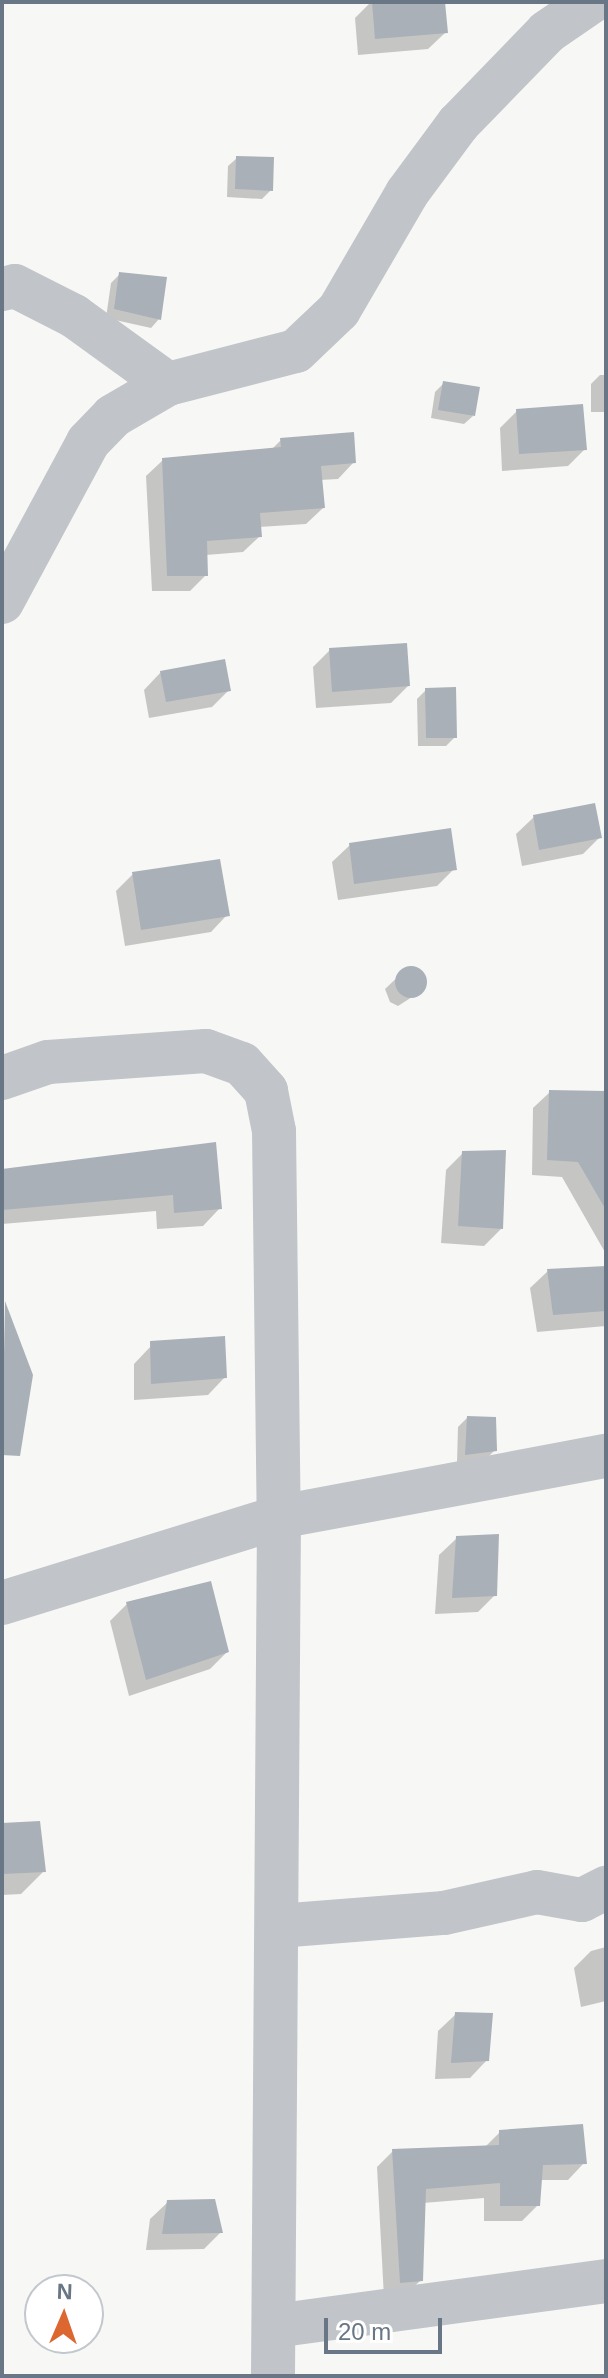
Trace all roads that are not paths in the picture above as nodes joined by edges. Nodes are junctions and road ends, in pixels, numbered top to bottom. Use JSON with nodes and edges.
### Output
{"nodes":[{"id":1,"x":591,"y":2,"type":"edge"},
{"id":2,"x":2,"y":289,"type":"edge"},
{"id":3,"x":168,"y":384,"type":"junction"},
{"id":4,"x":2,"y":602,"type":"edge"},
{"id":5,"x":2,"y":1078,"type":"edge"},
{"id":6,"x":606,"y":1456,"type":"edge"},
{"id":7,"x":279,"y":1517,"type":"junction"},
{"id":8,"x":2,"y":1603,"type":"edge"},
{"id":9,"x":606,"y":1856,"type":"edge"},
{"id":10,"x":606,"y":1864,"type":"edge"},
{"id":11,"x":606,"y":1888,"type":"edge"},
{"id":12,"x":278,"y":1926,"type":"junction"},
{"id":13,"x":606,"y":2281,"type":"edge"},
{"id":14,"x":274,"y":2326,"type":"junction"},
{"id":15,"x":273,"y":2376,"type":"edge"}],
"edges":[{"from":1,"to":3,"type":"street"},
{"from":2,"to":3,"type":"street"},
{"from":3,"to":4,"type":"street"},
{"from":5,"to":7,"type":"street"},
{"from":6,"to":7,"type":"street"},
{"from":7,"to":8,"type":"street"},
{"from":7,"to":12,"type":"street"},
{"from":9,"to":10,"type":"street"},
{"from":11,"to":12,"type":"street"},
{"from":12,"to":14,"type":"street"},
{"from":13,"to":14,"type":"street"},
{"from":14,"to":15,"type":"street"}]}
